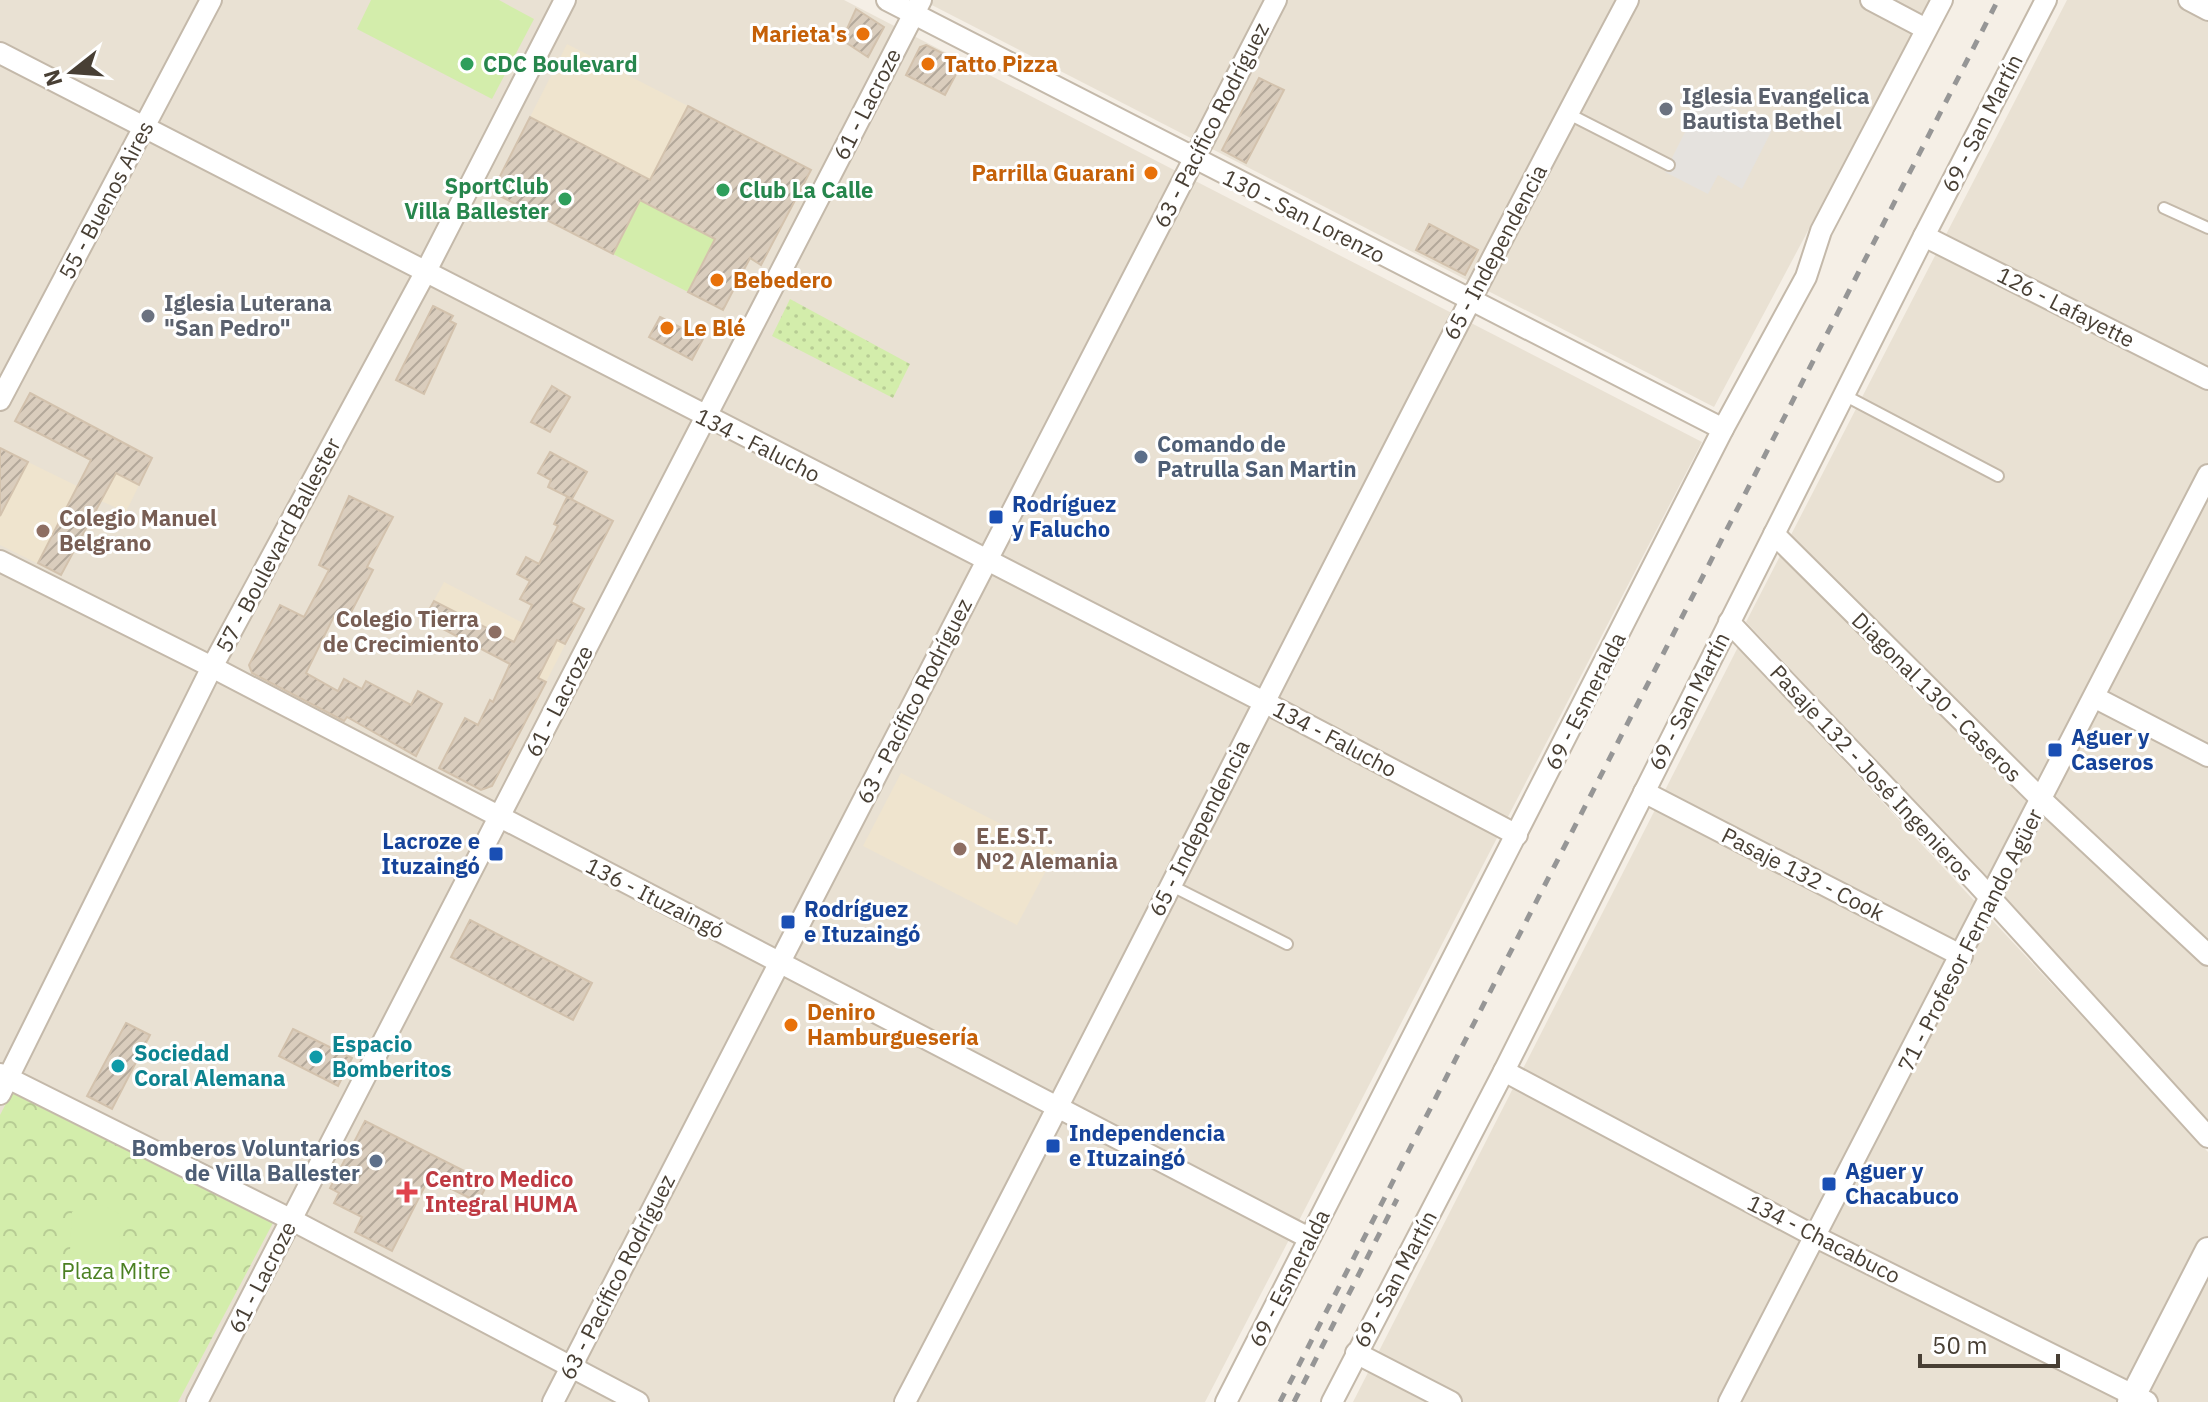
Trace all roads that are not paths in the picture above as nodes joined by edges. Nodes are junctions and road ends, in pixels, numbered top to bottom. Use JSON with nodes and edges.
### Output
{"nodes":[{"id":1,"x":211,"y":0,"type":"edge"},
{"id":2,"x":565,"y":0,"type":"edge"},
{"id":3,"x":887,"y":0,"type":"edge"},
{"id":4,"x":1276,"y":0,"type":"edge"},
{"id":5,"x":1628,"y":0,"type":"edge"},
{"id":6,"x":1871,"y":0,"type":"edge"},
{"id":7,"x":1942,"y":0,"type":"edge"},
{"id":8,"x":1952,"y":0,"type":"edge"},
{"id":9,"x":2046,"y":0,"type":"edge"},
{"id":10,"x":2189,"y":0,"type":"edge"},
{"id":11,"x":917,"y":7,"type":"edge"},
{"id":12,"x":2208,"y":10,"type":"edge"},
{"id":13,"x":1926,"y":29,"type":"junction"},
{"id":14,"x":0,"y":53,"type":"edge"},
{"id":15,"x":1567,"y":113,"type":"junction"},
{"id":16,"x":145,"y":127,"type":"junction"},
{"id":17,"x":1193,"y":160,"type":"junction"},
{"id":18,"x":1669,"y":165,"type":"dead end"},
{"id":19,"x":2164,"y":208,"type":"dead end"},
{"id":20,"x":2208,"y":228,"type":"edge"},
{"id":21,"x":1924,"y":236,"type":"junction"},
{"id":22,"x":425,"y":273,"type":"junction"},
{"id":23,"x":1806,"y":277,"type":"junction"},
{"id":24,"x":1469,"y":298,"type":"junction"},
{"id":25,"x":2208,"y":379,"type":"edge"},
{"id":26,"x":1844,"y":395,"type":"junction"},
{"id":27,"x":0,"y":400,"type":"edge"},
{"id":28,"x":704,"y":417,"type":"junction"},
{"id":29,"x":1723,"y":429,"type":"junction"},
{"id":30,"x":2208,"y":475,"type":"edge"},
{"id":31,"x":1998,"y":476,"type":"dead end"},
{"id":32,"x":1774,"y":534,"type":"junction"},
{"id":33,"x":0,"y":561,"type":"edge"},
{"id":34,"x":987,"y":562,"type":"junction"},
{"id":35,"x":1729,"y":622,"type":"junction"},
{"id":36,"x":212,"y":667,"type":"junction"},
{"id":37,"x":2094,"y":697,"type":"junction"},
{"id":38,"x":1264,"y":702,"type":"junction"},
{"id":39,"x":2208,"y":756,"type":"edge"},
{"id":40,"x":1644,"y":792,"type":"junction"},
{"id":41,"x":2042,"y":800,"type":"junction"},
{"id":42,"x":499,"y":818,"type":"junction"},
{"id":43,"x":1517,"y":835,"type":"junction"},
{"id":44,"x":1170,"y":885,"type":"junction"},
{"id":45,"x":1991,"y":899,"type":"junction"},
{"id":46,"x":1287,"y":944,"type":"dead end"},
{"id":47,"x":2208,"y":955,"type":"edge"},
{"id":48,"x":1962,"y":956,"type":"junction"},
{"id":49,"x":778,"y":961,"type":"junction"},
{"id":50,"x":1504,"y":1071,"type":"junction"},
{"id":51,"x":3,"y":1082,"type":"edge"},
{"id":52,"x":1059,"y":1109,"type":"junction"},
{"id":53,"x":2208,"y":1137,"type":"edge"},
{"id":54,"x":292,"y":1220,"type":"junction"},
{"id":55,"x":1816,"y":1237,"type":"junction"},
{"id":56,"x":1309,"y":1238,"type":"junction"},
{"id":57,"x":2208,"y":1250,"type":"edge"},
{"id":58,"x":1356,"y":1353,"type":"junction"},
{"id":59,"x":571,"y":1367,"type":"junction"},
{"id":60,"x":2137,"y":1400,"type":"edge"},
{"id":61,"x":197,"y":1402,"type":"edge"},
{"id":62,"x":553,"y":1402,"type":"edge"},
{"id":63,"x":638,"y":1402,"type":"edge"},
{"id":64,"x":905,"y":1402,"type":"edge"},
{"id":65,"x":1226,"y":1402,"type":"edge"},
{"id":66,"x":1332,"y":1402,"type":"edge"},
{"id":67,"x":1451,"y":1402,"type":"edge"},
{"id":68,"x":1729,"y":1402,"type":"edge"}],
"edges":[{"from":1,"to":16,"type":"street","name":"55 - Buenos Aires"},
{"from":2,"to":22,"type":"street","name":"57 - Boulevard Ballester"},
{"from":3,"to":11,"type":"street","name":"130 - San Lorenzo"},
{"from":4,"to":17,"type":"street","name":"63 - Pacífico Rodríguez"},
{"from":5,"to":15,"type":"street","name":"65 - Independencia"},
{"from":6,"to":13,"type":"street"},
{"from":7,"to":13,"type":"street","name":"69 - Esmeralda"},
{"from":8,"to":23,"type":"street"},
{"from":9,"to":21,"type":"street","name":"69 - San Martín"},
{"from":10,"to":12,"type":"street"},
{"from":11,"to":17,"type":"street","name":"130 - San Lorenzo"},
{"from":11,"to":28,"type":"street","name":"61 - Lacroze"},
{"from":13,"to":23,"type":"street","name":"69 - Esmeralda"},
{"from":14,"to":16,"type":"street","name":"134 - Falucho"},
{"from":15,"to":18,"type":"lane"},
{"from":15,"to":24,"type":"street","name":"65 - Independencia"},
{"from":16,"to":22,"type":"street","name":"134 - Falucho"},
{"from":16,"to":27,"type":"street","name":"55 - Buenos Aires"},
{"from":17,"to":24,"type":"street","name":"130 - San Lorenzo"},
{"from":17,"to":34,"type":"street","name":"63 - Pacífico Rodríguez"},
{"from":19,"to":20,"type":"lane"},
{"from":21,"to":25,"type":"street","name":"126 - Lafayette"},
{"from":21,"to":26,"type":"street","name":"69 - San Martín"},
{"from":22,"to":28,"type":"street","name":"134 - Falucho"},
{"from":22,"to":36,"type":"street","name":"57 - Boulevard Ballester"},
{"from":23,"to":29,"type":"street","name":"69 - Esmeralda"},
{"from":24,"to":29,"type":"street","name":"130 - San Lorenzo"},
{"from":24,"to":38,"type":"street","name":"65 - Independencia"},
{"from":26,"to":31,"type":"lane"},
{"from":26,"to":32,"type":"street","name":"69 - San Martín"},
{"from":28,"to":34,"type":"street","name":"134 - Falucho"},
{"from":28,"to":42,"type":"street","name":"61 - Lacroze"},
{"from":29,"to":43,"type":"street","name":"69 - Esmeralda"},
{"from":30,"to":37,"type":"street","name":"71 - Profesor Fernando Agüer"},
{"from":32,"to":35,"type":"street","name":"69 - San Martín"},
{"from":32,"to":41,"type":"street","name":"Diagonal 130 - Caseros"},
{"from":33,"to":36,"type":"street","name":"136 - Ituzaingó"},
{"from":34,"to":38,"type":"street","name":"134 - Falucho"},
{"from":34,"to":49,"type":"street","name":"63 - Pacífico Rodríguez"},
{"from":35,"to":40,"type":"street","name":"69 - San Martín"},
{"from":35,"to":45,"type":"street","name":"Pasaje 132 - José Ingenieros"},
{"from":36,"to":42,"type":"street","name":"136 - Ituzaingó"},
{"from":36,"to":51,"type":"street","name":"57 - Boulevard Ballester"},
{"from":37,"to":39,"type":"street"},
{"from":37,"to":41,"type":"street","name":"71 - Profesor Fernando Agüer"},
{"from":38,"to":43,"type":"street","name":"134 - Falucho"},
{"from":38,"to":44,"type":"street","name":"65 - Independencia"},
{"from":40,"to":48,"type":"street","name":"Pasaje 132 - Cook"},
{"from":40,"to":50,"type":"street","name":"69 - San Martín"},
{"from":41,"to":45,"type":"street","name":"71 - Profesor Fernando Agüer"},
{"from":41,"to":47,"type":"street","name":"Diagonal 130 - Caseros"},
{"from":42,"to":49,"type":"street","name":"136 - Ituzaingó"},
{"from":42,"to":54,"type":"street","name":"61 - Lacroze"},
{"from":43,"to":56,"type":"street","name":"69 - Esmeralda"},
{"from":44,"to":46,"type":"lane"},
{"from":44,"to":52,"type":"street","name":"65 - Independencia"},
{"from":45,"to":48,"type":"street","name":"71 - Profesor Fernando Agüer"},
{"from":45,"to":53,"type":"street","name":"Pasaje 132 - José Ingenieros"},
{"from":48,"to":55,"type":"street","name":"71 - Profesor Fernando Agüer"},
{"from":49,"to":52,"type":"street","name":"136 - Ituzaingó"},
{"from":49,"to":59,"type":"street","name":"63 - Pacífico Rodríguez"},
{"from":50,"to":55,"type":"street","name":"134 - Chacabuco"},
{"from":50,"to":58,"type":"street","name":"69 - San Martín"},
{"from":51,"to":54,"type":"street"},
{"from":52,"to":56,"type":"street","name":"136 - Ituzaingó"},
{"from":52,"to":64,"type":"street","name":"65 - Independencia"},
{"from":54,"to":59,"type":"street"},
{"from":54,"to":61,"type":"street","name":"61 - Lacroze"},
{"from":55,"to":60,"type":"street","name":"134 - Chacabuco"},
{"from":55,"to":68,"type":"street","name":"71 - Profesor Fernando Agüer"},
{"from":56,"to":65,"type":"street","name":"69 - Esmeralda"},
{"from":57,"to":60,"type":"street"},
{"from":58,"to":66,"type":"street","name":"69 - San Martín"},
{"from":58,"to":67,"type":"street"},
{"from":59,"to":62,"type":"street","name":"63 - Pacífico Rodríguez"},
{"from":59,"to":63,"type":"street"}]}
